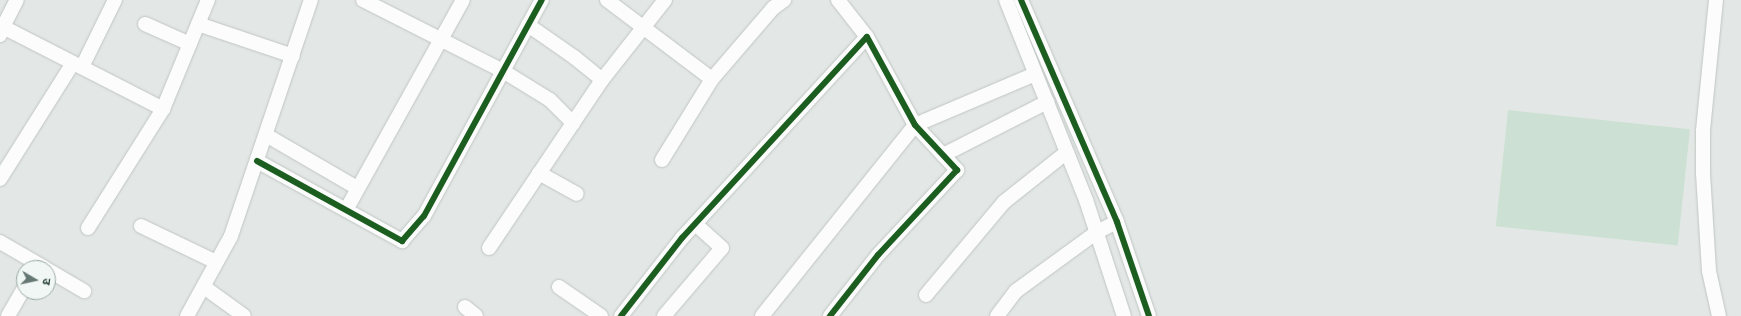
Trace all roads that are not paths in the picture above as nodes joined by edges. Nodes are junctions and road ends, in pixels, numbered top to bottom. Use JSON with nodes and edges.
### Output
{"nodes":[{"id":1,"x":17,"y":0,"type":"edge"},
{"id":2,"x":115,"y":0,"type":"edge"},
{"id":3,"x":208,"y":0,"type":"edge"},
{"id":4,"x":311,"y":0,"type":"edge"},
{"id":5,"x":364,"y":0,"type":"edge"},
{"id":6,"x":463,"y":0,"type":"edge"},
{"id":7,"x":542,"y":0,"type":"edge"},
{"id":8,"x":607,"y":0,"type":"edge"},
{"id":9,"x":665,"y":0,"type":"edge"},
{"id":10,"x":838,"y":0,"type":"edge"},
{"id":11,"x":1006,"y":0,"type":"edge"},
{"id":12,"x":1022,"y":0,"type":"edge"},
{"id":13,"x":1716,"y":0,"type":"edge"},
{"id":14,"x":773,"y":3,"type":"edge"},
{"id":15,"x":145,"y":24,"type":"dead end"},
{"id":16,"x":198,"y":24,"type":"junction"},
{"id":17,"x":528,"y":25,"type":"junction"},
{"id":18,"x":645,"y":26,"type":"junction"},
{"id":19,"x":1,"y":29,"type":"edge"},
{"id":20,"x":867,"y":37,"type":"junction"},
{"id":21,"x":440,"y":39,"type":"junction"},
{"id":22,"x":190,"y":44,"type":"junction"},
{"id":23,"x":293,"y":56,"type":"junction"},
{"id":24,"x":78,"y":65,"type":"junction"},
{"id":25,"x":503,"y":71,"type":"junction"},
{"id":26,"x":1035,"y":74,"type":"junction"},
{"id":27,"x":712,"y":78,"type":"junction"},
{"id":28,"x":602,"y":80,"type":"junction"},
{"id":29,"x":1047,"y":102,"type":"junction"},
{"id":30,"x":163,"y":109,"type":"junction"},
{"id":31,"x":573,"y":123,"type":"junction"},
{"id":32,"x":915,"y":125,"type":"junction"},
{"id":33,"x":266,"y":136,"type":"junction"},
{"id":34,"x":1067,"y":152,"type":"junction"},
{"id":35,"x":943,"y":155,"type":"junction"},
{"id":36,"x":662,"y":160,"type":"dead end"},
{"id":37,"x":257,"y":161,"type":"junction"},
{"id":38,"x":539,"y":173,"type":"junction"},
{"id":39,"x":0,"y":179,"type":"edge"},
{"id":40,"x":357,"y":188,"type":"junction"},
{"id":41,"x":577,"y":194,"type":"dead end"},
{"id":42,"x":346,"y":210,"type":"junction"},
{"id":43,"x":1117,"y":222,"type":"junction"},
{"id":44,"x":694,"y":224,"type":"junction"},
{"id":45,"x":141,"y":226,"type":"dead end"},
{"id":46,"x":88,"y":228,"type":"dead end"},
{"id":47,"x":1098,"y":232,"type":"junction"},
{"id":48,"x":0,"y":242,"type":"edge"},
{"id":49,"x":489,"y":248,"type":"dead end"},
{"id":50,"x":30,"y":260,"type":"edge"},
{"id":51,"x":216,"y":262,"type":"junction"},
{"id":52,"x":56,"y":275,"type":"edge"},
{"id":53,"x":204,"y":287,"type":"junction"},
{"id":54,"x":559,"y":287,"type":"dead end"},
{"id":55,"x":84,"y":291,"type":"dead end"},
{"id":56,"x":926,"y":296,"type":"dead end"},
{"id":57,"x":17,"y":300,"type":"edge"},
{"id":58,"x":465,"y":307,"type":"dead end"},
{"id":59,"x":8,"y":316,"type":"edge"},
{"id":60,"x":187,"y":316,"type":"edge"},
{"id":61,"x":244,"y":316,"type":"edge"},
{"id":62,"x":476,"y":316,"type":"edge"},
{"id":63,"x":601,"y":316,"type":"edge"},
{"id":64,"x":620,"y":316,"type":"edge"},
{"id":65,"x":664,"y":316,"type":"edge"},
{"id":66,"x":762,"y":316,"type":"edge"},
{"id":67,"x":830,"y":316,"type":"edge"},
{"id":68,"x":997,"y":316,"type":"edge"},
{"id":69,"x":1124,"y":316,"type":"edge"},
{"id":70,"x":1149,"y":316,"type":"edge"},
{"id":71,"x":1719,"y":316,"type":"edge"}],
"edges":[{"from":1,"to":19,"type":"street"},
{"from":2,"to":24,"type":"street"},
{"from":3,"to":16,"type":"street"},
{"from":4,"to":23,"type":"street"},
{"from":5,"to":21,"type":"street"},
{"from":6,"to":21,"type":"street"},
{"from":7,"to":17,"type":"street"},
{"from":8,"to":18,"type":"street"},
{"from":9,"to":18,"type":"street"},
{"from":10,"to":20,"type":"street"},
{"from":11,"to":26,"type":"street"},
{"from":12,"to":43,"type":"street"},
{"from":13,"to":71,"type":"street"},
{"from":14,"to":27,"type":"street"},
{"from":15,"to":22,"type":"street"},
{"from":16,"to":22,"type":"street"},
{"from":16,"to":23,"type":"street"},
{"from":17,"to":25,"type":"street"},
{"from":17,"to":28,"type":"street"},
{"from":18,"to":27,"type":"street"},
{"from":18,"to":28,"type":"street"},
{"from":19,"to":24,"type":"street"},
{"from":20,"to":32,"type":"street"},
{"from":20,"to":44,"type":"street"},
{"from":21,"to":25,"type":"street"},
{"from":21,"to":40,"type":"street"},
{"from":22,"to":30,"type":"street"},
{"from":23,"to":33,"type":"street"},
{"from":24,"to":30,"type":"street"},
{"from":24,"to":39,"type":"street"},
{"from":25,"to":31,"type":"street"},
{"from":25,"to":42,"type":"street"},
{"from":26,"to":29,"type":"street"},
{"from":26,"to":32,"type":"street"},
{"from":27,"to":36,"type":"street"},
{"from":28,"to":31,"type":"street"},
{"from":29,"to":34,"type":"street"},
{"from":29,"to":35,"type":"street"},
{"from":30,"to":46,"type":"street"},
{"from":31,"to":38,"type":"street"},
{"from":32,"to":35,"type":"street"},
{"from":32,"to":66,"type":"street"},
{"from":33,"to":37,"type":"street"},
{"from":33,"to":40,"type":"street"},
{"from":34,"to":47,"type":"street"},
{"from":34,"to":56,"type":"street"},
{"from":35,"to":67,"type":"street"},
{"from":37,"to":42,"type":"street"},
{"from":37,"to":51,"type":"street"},
{"from":38,"to":41,"type":"street"},
{"from":38,"to":49,"type":"street"},
{"from":40,"to":42,"type":"street"},
{"from":43,"to":47,"type":"street"},
{"from":43,"to":70,"type":"street"},
{"from":44,"to":64,"type":"street"},
{"from":44,"to":65,"type":"street"},
{"from":45,"to":51,"type":"street"},
{"from":47,"to":68,"type":"street"},
{"from":47,"to":69,"type":"street"},
{"from":48,"to":50,"type":"street"},
{"from":51,"to":53,"type":"street"},
{"from":52,"to":55,"type":"street"},
{"from":53,"to":60,"type":"street"},
{"from":53,"to":61,"type":"street"},
{"from":54,"to":63,"type":"street"},
{"from":57,"to":59,"type":"street"},
{"from":58,"to":62,"type":"street"}]}
